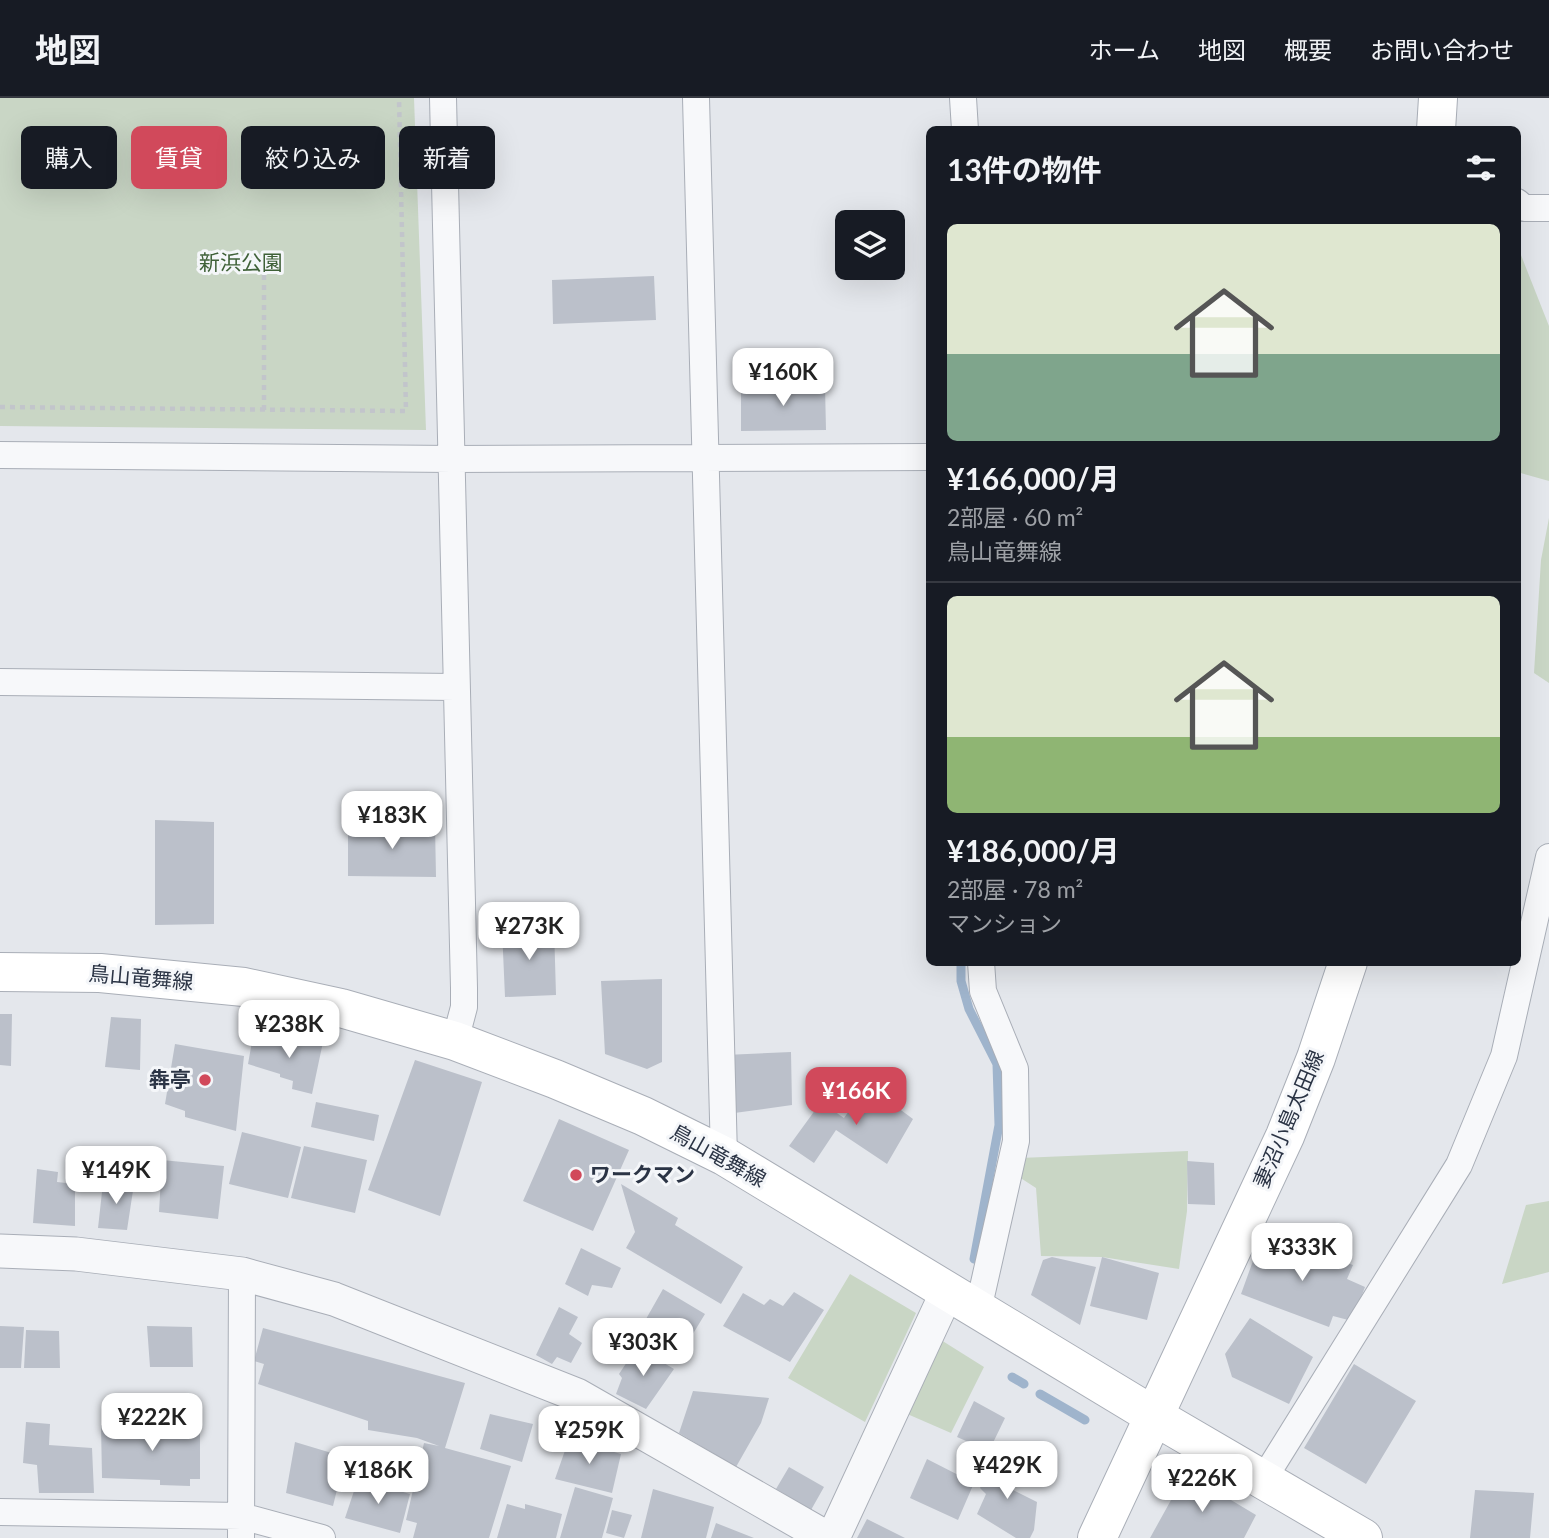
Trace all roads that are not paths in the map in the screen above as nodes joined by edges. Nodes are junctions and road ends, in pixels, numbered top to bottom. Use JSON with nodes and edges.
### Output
{"nodes":[{"id":1,"x":443,"y":98,"type":"edge"},
{"id":2,"x":696,"y":98,"type":"edge"},
{"id":3,"x":963,"y":98,"type":"edge"},
{"id":4,"x":1438,"y":98,"type":"edge"},
{"id":5,"x":965,"y":126,"type":"edge"},
{"id":6,"x":1436,"y":126,"type":"edge"},
{"id":7,"x":1521,"y":205,"type":"edge"},
{"id":8,"x":1549,"y":208,"type":"edge"},
{"id":9,"x":0,"y":455,"type":"edge"},
{"id":10,"x":926,"y":457,"type":"edge"},
{"id":11,"x":452,"y":459,"type":"junction"},
{"id":12,"x":706,"y":459,"type":"junction"},
{"id":13,"x":0,"y":682,"type":"edge"},
{"id":14,"x":455,"y":687,"type":"junction"},
{"id":15,"x":1549,"y":857,"type":"edge"},
{"id":16,"x":981,"y":966,"type":"edge"},
{"id":17,"x":1347,"y":966,"type":"edge"},
{"id":18,"x":0,"y":972,"type":"edge"},
{"id":19,"x":456,"y":1041,"type":"junction"},
{"id":20,"x":724,"y":1156,"type":"junction"},
{"id":21,"x":0,"y":1251,"type":"edge"},
{"id":22,"x":242,"y":1273,"type":"junction"},
{"id":23,"x":963,"y":1301,"type":"junction"},
{"id":24,"x":1154,"y":1416,"type":"junction"},
{"id":25,"x":1264,"y":1480,"type":"junction"},
{"id":26,"x":0,"y":1512,"type":"edge"},
{"id":27,"x":241,"y":1527,"type":"edge"},
{"id":28,"x":322,"y":1538,"type":"edge"},
{"id":29,"x":827,"y":1538,"type":"edge"},
{"id":30,"x":833,"y":1538,"type":"edge"},
{"id":31,"x":1097,"y":1538,"type":"edge"},
{"id":32,"x":1363,"y":1538,"type":"edge"}],
"edges":[{"from":1,"to":11,"type":"street"},
{"from":2,"to":12,"type":"street"},
{"from":3,"to":5,"type":"street"},
{"from":4,"to":6,"type":"main road"},
{"from":7,"to":8,"type":"street"},
{"from":9,"to":11,"type":"street"},
{"from":10,"to":12,"type":"street"},
{"from":11,"to":12,"type":"street"},
{"from":11,"to":14,"type":"street"},
{"from":12,"to":20,"type":"street"},
{"from":13,"to":14,"type":"street"},
{"from":14,"to":19,"type":"street"},
{"from":15,"to":25,"type":"street"},
{"from":16,"to":23,"type":"street"},
{"from":17,"to":24,"type":"main road","name":"妻沼小島太田線"},
{"from":18,"to":19,"type":"main road","name":"鳥山竜舞線"},
{"from":19,"to":20,"type":"main road","name":"鳥山竜舞線"},
{"from":20,"to":23,"type":"main road","name":"鳥山竜舞線"},
{"from":21,"to":22,"type":"street"},
{"from":22,"to":27,"type":"street"},
{"from":22,"to":29,"type":"street"},
{"from":23,"to":24,"type":"main road","name":"鳥山竜舞線"},
{"from":23,"to":30,"type":"street"},
{"from":24,"to":25,"type":"main road","name":"鳥山竜舞線"},
{"from":24,"to":31,"type":"main road","name":"妻沼小島太田線"},
{"from":25,"to":32,"type":"main road","name":"鳥山竜舞線"},
{"from":26,"to":27,"type":"street"},
{"from":27,"to":28,"type":"street"}]}
